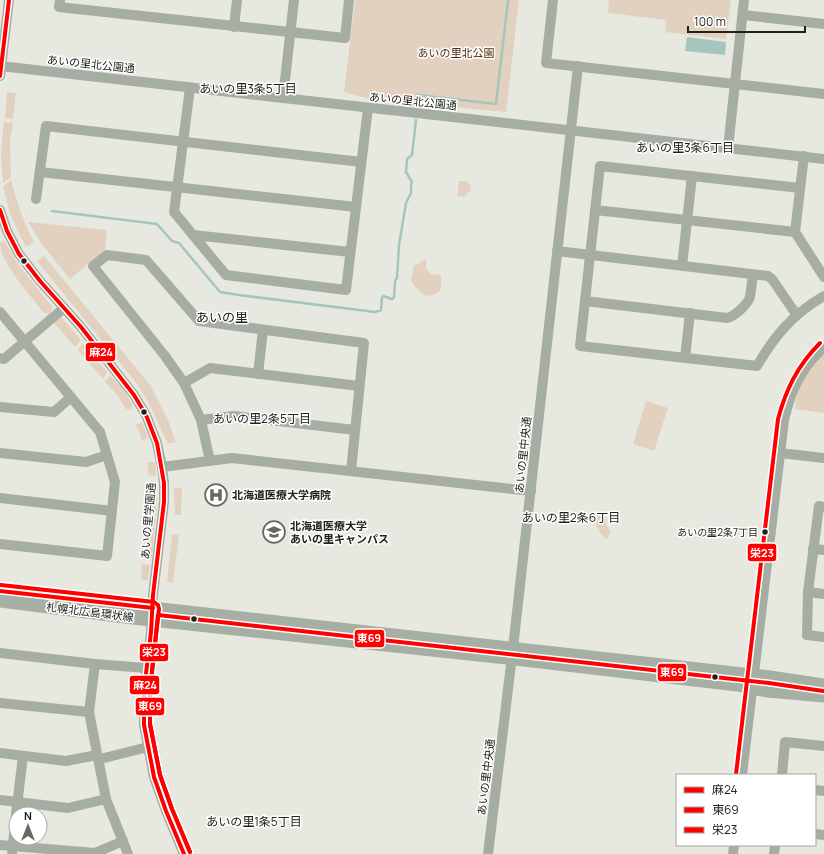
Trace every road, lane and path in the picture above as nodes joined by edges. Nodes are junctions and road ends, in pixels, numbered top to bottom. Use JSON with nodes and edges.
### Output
{"nodes":[{"id":1,"x":9,"y":0,"type":"edge"},
{"id":2,"x":60,"y":0,"type":"edge"},
{"id":3,"x":237,"y":0,"type":"edge"},
{"id":4,"x":294,"y":0,"type":"edge"},
{"id":5,"x":349,"y":0,"type":"edge"},
{"id":6,"x":553,"y":0,"type":"edge"},
{"id":7,"x":744,"y":0,"type":"edge"},
{"id":8,"x":742,"y":15,"type":"junction"},
{"id":9,"x":824,"y":24,"type":"edge"},
{"id":10,"x":234,"y":27,"type":"junction"},
{"id":11,"x":290,"y":33,"type":"junction"},
{"id":12,"x":578,"y":66,"type":"junction"},
{"id":13,"x":0,"y":70,"type":"edge"},
{"id":14,"x":734,"y":84,"type":"junction"},
{"id":15,"x":190,"y":88,"type":"junction"},
{"id":16,"x":824,"y":94,"type":"edge"},
{"id":17,"x":283,"y":98,"type":"junction"},
{"id":18,"x":368,"y":108,"type":"junction"},
{"id":19,"x":571,"y":130,"type":"junction"},
{"id":20,"x":183,"y":142,"type":"junction"},
{"id":21,"x":728,"y":148,"type":"junction"},
{"id":22,"x":804,"y":156,"type":"junction"},
{"id":23,"x":824,"y":159,"type":"edge"},
{"id":24,"x":361,"y":162,"type":"junction"},
{"id":25,"x":40,"y":172,"type":"junction"},
{"id":26,"x":692,"y":176,"type":"junction"},
{"id":27,"x":178,"y":187,"type":"junction"},
{"id":28,"x":800,"y":188,"type":"junction"},
{"id":29,"x":36,"y":200,"type":"dead end"},
{"id":30,"x":356,"y":207,"type":"junction"},
{"id":31,"x":0,"y":210,"type":"edge"},
{"id":32,"x":595,"y":210,"type":"junction"},
{"id":33,"x":688,"y":221,"type":"junction"},
{"id":34,"x":795,"y":232,"type":"junction"},
{"id":35,"x":193,"y":234,"type":"junction"},
{"id":36,"x":557,"y":251,"type":"junction"},
{"id":37,"x":350,"y":252,"type":"junction"},
{"id":38,"x":590,"y":256,"type":"junction"},
{"id":39,"x":682,"y":266,"type":"junction"},
{"id":40,"x":753,"y":275,"type":"junction"},
{"id":41,"x":824,"y":277,"type":"edge"},
{"id":42,"x":824,"y":296,"type":"edge"},
{"id":43,"x":585,"y":301,"type":"junction"},
{"id":44,"x":64,"y":308,"type":"junction"},
{"id":45,"x":0,"y":312,"type":"edge"},
{"id":46,"x":690,"y":313,"type":"junction"},
{"id":47,"x":796,"y":314,"type":"junction"},
{"id":48,"x":263,"y":330,"type":"junction"},
{"id":49,"x":24,"y":341,"type":"junction"},
{"id":50,"x":824,"y":347,"type":"edge"},
{"id":51,"x":0,"y":358,"type":"edge"},
{"id":52,"x":685,"y":358,"type":"junction"},
{"id":53,"x":258,"y":374,"type":"junction"},
{"id":54,"x":184,"y":383,"type":"junction"},
{"id":55,"x":359,"y":386,"type":"junction"},
{"id":56,"x":71,"y":398,"type":"junction"},
{"id":57,"x":0,"y":407,"type":"edge"},
{"id":58,"x":201,"y":420,"type":"junction"},
{"id":59,"x":355,"y":430,"type":"junction"},
{"id":60,"x":0,"y":453,"type":"edge"},
{"id":61,"x":780,"y":453,"type":"junction"},
{"id":62,"x":107,"y":455,"type":"junction"},
{"id":63,"x":824,"y":458,"type":"edge"},
{"id":64,"x":210,"y":460,"type":"junction"},
{"id":65,"x":162,"y":466,"type":"junction"},
{"id":66,"x":351,"y":471,"type":"junction"},
{"id":67,"x":531,"y":491,"type":"junction"},
{"id":68,"x":0,"y":498,"type":"edge"},
{"id":69,"x":824,"y":507,"type":"edge"},
{"id":70,"x":112,"y":511,"type":"junction"},
{"id":71,"x":0,"y":544,"type":"edge"},
{"id":72,"x":813,"y":549,"type":"junction"},
{"id":73,"x":824,"y":550,"type":"edge"},
{"id":74,"x":0,"y":591,"type":"edge"},
{"id":75,"x":808,"y":592,"type":"junction"},
{"id":76,"x":824,"y":594,"type":"edge"},
{"id":77,"x":0,"y":601,"type":"edge"},
{"id":78,"x":153,"y":614,"type":"junction"},
{"id":79,"x":824,"y":637,"type":"edge"},
{"id":80,"x":0,"y":653,"type":"edge"},
{"id":81,"x":512,"y":654,"type":"junction"},
{"id":82,"x":95,"y":664,"type":"junction"},
{"id":83,"x":146,"y":668,"type":"junction"},
{"id":84,"x":753,"y":681,"type":"junction"},
{"id":85,"x":824,"y":685,"type":"edge"},
{"id":86,"x":824,"y":696,"type":"edge"},
{"id":87,"x":0,"y":703,"type":"edge"},
{"id":88,"x":89,"y":712,"type":"junction"},
{"id":89,"x":824,"y":746,"type":"edge"},
{"id":90,"x":148,"y":747,"type":"junction"},
{"id":91,"x":0,"y":753,"type":"edge"},
{"id":92,"x":22,"y":756,"type":"junction"},
{"id":93,"x":101,"y":756,"type":"junction"},
{"id":94,"x":742,"y":774,"type":"edge"},
{"id":95,"x":782,"y":774,"type":"edge"},
{"id":96,"x":0,"y":800,"type":"edge"},
{"id":97,"x":106,"y":800,"type":"junction"},
{"id":98,"x":17,"y":802,"type":"junction"},
{"id":99,"x":17,"y":806,"type":"edge"},
{"id":100,"x":123,"y":841,"type":"junction"},
{"id":101,"x":0,"y":844,"type":"edge"},
{"id":102,"x":12,"y":850,"type":"edge"},
{"id":103,"x":128,"y":854,"type":"edge"},
{"id":104,"x":184,"y":854,"type":"edge"},
{"id":105,"x":488,"y":854,"type":"edge"}],
"edges":[{"from":1,"to":13,"type":"street"},
{"from":2,"to":10,"type":"street"},
{"from":3,"to":10,"type":"street"},
{"from":4,"to":11,"type":"street"},
{"from":5,"to":11,"type":"street"},
{"from":6,"to":12,"type":"street"},
{"from":7,"to":8,"type":"street"},
{"from":8,"to":9,"type":"street"},
{"from":8,"to":14,"type":"street"},
{"from":10,"to":11,"type":"street"},
{"from":11,"to":17,"type":"street"},
{"from":12,"to":14,"type":"street"},
{"from":12,"to":19,"type":"street","name":"あいの里中央通"},
{"from":13,"to":15,"type":"street","name":"あいの里北公園通"},
{"from":14,"to":16,"type":"street"},
{"from":14,"to":21,"type":"street"},
{"from":15,"to":17,"type":"street","name":"あいの里北公園通"},
{"from":15,"to":20,"type":"street"},
{"from":17,"to":18,"type":"street","name":"あいの里北公園通"},
{"from":18,"to":19,"type":"street","name":"あいの里北公園通"},
{"from":18,"to":24,"type":"street"},
{"from":19,"to":21,"type":"street","name":"あいの里北公園通"},
{"from":19,"to":36,"type":"street","name":"あいの里中央通"},
{"from":20,"to":24,"type":"street"},
{"from":20,"to":25,"type":"street"},
{"from":20,"to":27,"type":"street"},
{"from":21,"to":22,"type":"street","name":"あいの里北公園通"},
{"from":22,"to":23,"type":"street","name":"あいの里北公園通"},
{"from":22,"to":28,"type":"street"},
{"from":24,"to":30,"type":"street"},
{"from":25,"to":27,"type":"street"},
{"from":25,"to":29,"type":"street"},
{"from":26,"to":28,"type":"street"},
{"from":26,"to":32,"type":"street"},
{"from":26,"to":33,"type":"street"},
{"from":27,"to":30,"type":"street"},
{"from":27,"to":35,"type":"street"},
{"from":28,"to":34,"type":"street"},
{"from":30,"to":37,"type":"street"},
{"from":31,"to":44,"type":"street","name":"あいの里学園通"},
{"from":32,"to":33,"type":"street"},
{"from":32,"to":38,"type":"street"},
{"from":33,"to":34,"type":"street"},
{"from":33,"to":39,"type":"street"},
{"from":34,"to":41,"type":"street"},
{"from":35,"to":37,"type":"street"},
{"from":35,"to":37,"type":"street"},
{"from":36,"to":38,"type":"street"},
{"from":36,"to":67,"type":"street","name":"あいの里中央通"},
{"from":38,"to":39,"type":"street"},
{"from":38,"to":43,"type":"street"},
{"from":39,"to":40,"type":"street"},
{"from":40,"to":46,"type":"street"},
{"from":40,"to":47,"type":"street"},
{"from":42,"to":47,"type":"street"},
{"from":43,"to":46,"type":"street"},
{"from":43,"to":52,"type":"street"},
{"from":44,"to":49,"type":"street"},
{"from":44,"to":65,"type":"street","name":"あいの里学園通"},
{"from":45,"to":49,"type":"street"},
{"from":46,"to":52,"type":"street"},
{"from":47,"to":52,"type":"street"},
{"from":48,"to":53,"type":"street"},
{"from":48,"to":54,"type":"street"},
{"from":48,"to":55,"type":"street"},
{"from":49,"to":51,"type":"street"},
{"from":49,"to":56,"type":"street"},
{"from":50,"to":61,"type":"street"},
{"from":53,"to":54,"type":"street"},
{"from":53,"to":55,"type":"street"},
{"from":54,"to":58,"type":"street"},
{"from":55,"to":59,"type":"street"},
{"from":56,"to":57,"type":"street"},
{"from":56,"to":62,"type":"street"},
{"from":58,"to":59,"type":"street"},
{"from":58,"to":64,"type":"street"},
{"from":59,"to":66,"type":"street"},
{"from":60,"to":62,"type":"street"},
{"from":61,"to":63,"type":"street"},
{"from":61,"to":84,"type":"street"},
{"from":62,"to":70,"type":"street"},
{"from":64,"to":65,"type":"street"},
{"from":64,"to":66,"type":"street"},
{"from":65,"to":78,"type":"street","name":"あいの里学園通"},
{"from":66,"to":67,"type":"street"},
{"from":67,"to":81,"type":"street","name":"あいの里中央通"},
{"from":68,"to":70,"type":"street"},
{"from":69,"to":72,"type":"street"},
{"from":70,"to":71,"type":"street"},
{"from":72,"to":73,"type":"street"},
{"from":72,"to":75,"type":"street"},
{"from":74,"to":78,"type":"main road","name":"札幌北広島環状線"},
{"from":75,"to":76,"type":"street"},
{"from":75,"to":79,"type":"street"},
{"from":77,"to":78,"type":"main road","name":"札幌北広島環状線"},
{"from":78,"to":81,"type":"main road","name":"札幌北広島環状線"},
{"from":78,"to":83,"type":"street","name":"あいの里学園通"},
{"from":80,"to":82,"type":"street"},
{"from":81,"to":84,"type":"main road","name":"札幌北広島環状線"},
{"from":81,"to":105,"type":"street","name":"あいの里中央通"},
{"from":82,"to":83,"type":"street"},
{"from":82,"to":88,"type":"street"},
{"from":83,"to":90,"type":"street","name":"あいの里学園通"},
{"from":84,"to":85,"type":"main road","name":"札幌北広島環状線"},
{"from":84,"to":86,"type":"main road","name":"札幌北広島環状線"},
{"from":84,"to":94,"type":"street"},
{"from":87,"to":88,"type":"street"},
{"from":88,"to":93,"type":"street"},
{"from":89,"to":95,"type":"street"},
{"from":90,"to":93,"type":"street"},
{"from":90,"to":104,"type":"street","name":"あいの里学園通"},
{"from":91,"to":92,"type":"street"},
{"from":92,"to":93,"type":"street"},
{"from":92,"to":98,"type":"street"},
{"from":93,"to":97,"type":"street"},
{"from":96,"to":98,"type":"street"},
{"from":97,"to":98,"type":"street"},
{"from":97,"to":100,"type":"street"},
{"from":98,"to":99,"type":"street"},
{"from":100,"to":102,"type":"street"},
{"from":100,"to":103,"type":"street"},
{"from":101,"to":102,"type":"street"}]}
